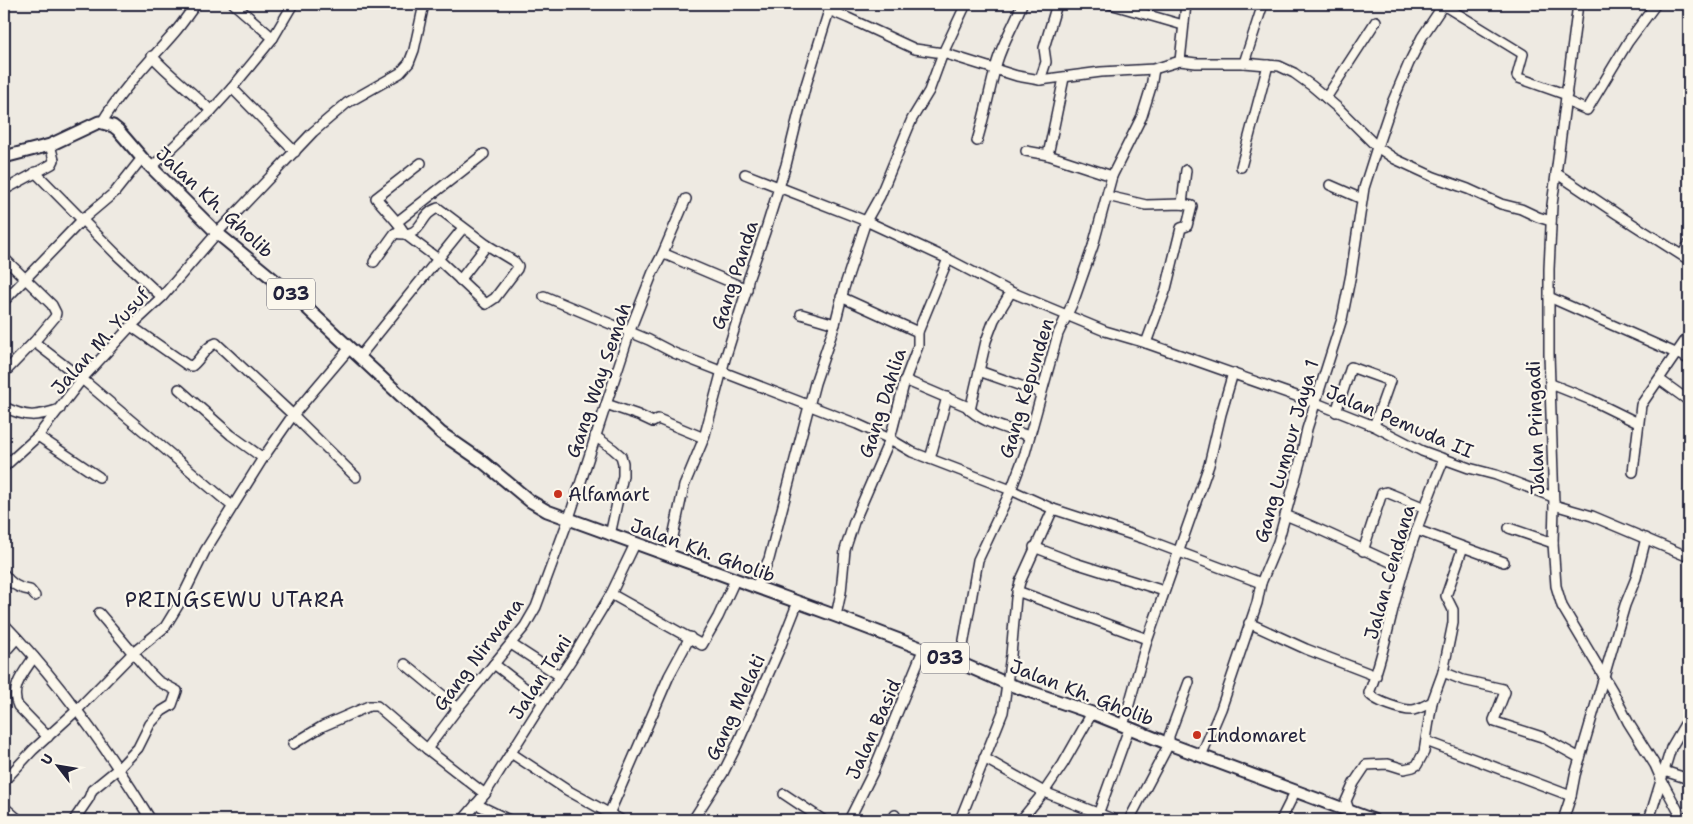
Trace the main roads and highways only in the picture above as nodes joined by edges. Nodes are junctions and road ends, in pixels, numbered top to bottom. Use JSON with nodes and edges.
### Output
{"nodes":[{"id":1,"x":4,"y":157,"type":"edge"},
{"id":2,"x":1351,"y":816,"type":"edge"},
{"id":3,"x":1373,"y":820,"type":"edge"}],
"edges":[{"from":1,"to":2,"type":"main road","name":"Jalan Kh. Gholib","number":"033"},
{"from":2,"to":3,"type":"main road","name":"Jalan Kh. Gholib","number":"033"}]}
